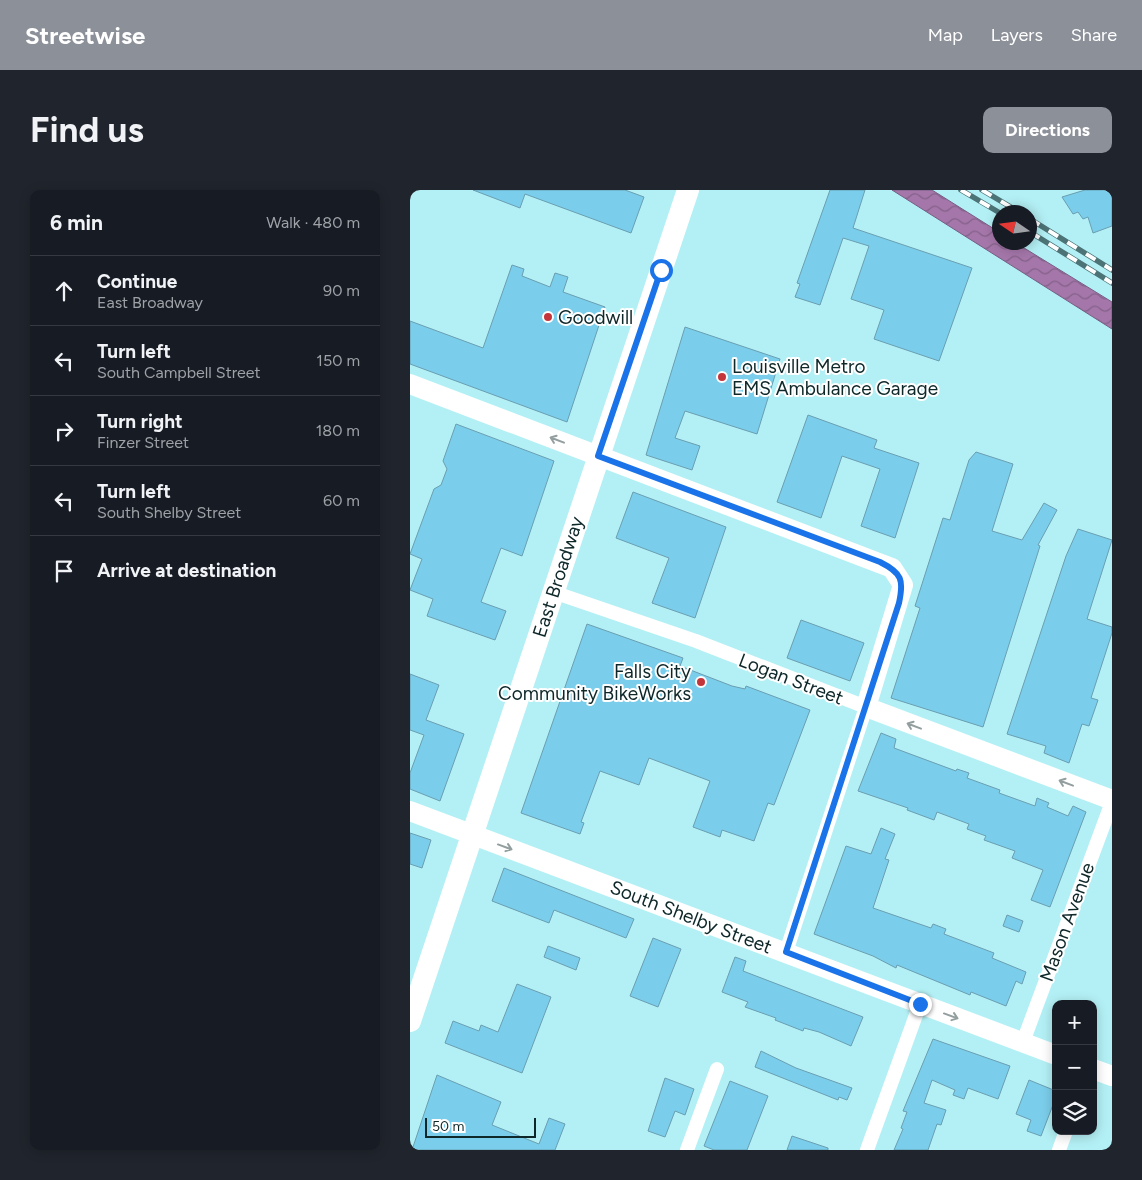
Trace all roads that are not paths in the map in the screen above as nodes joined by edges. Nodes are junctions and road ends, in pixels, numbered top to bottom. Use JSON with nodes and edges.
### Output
{"nodes":[{"id":1,"x":688,"y":190,"type":"edge"},
{"id":2,"x":410,"y":384,"type":"edge"},
{"id":3,"x":410,"y":397,"type":"edge"},
{"id":4,"x":516,"y":424,"type":"junction"},
{"id":5,"x":598,"y":456,"type":"junction"},
{"id":6,"x":554,"y":592,"type":"junction"},
{"id":7,"x":866,"y":707,"type":"junction"},
{"id":8,"x":1112,"y":801,"type":"edge"},
{"id":9,"x":410,"y":811,"type":"edge"},
{"id":10,"x":473,"y":835,"type":"junction"},
{"id":11,"x":786,"y":952,"type":"junction"},
{"id":12,"x":920,"y":1004,"type":"junction"},
{"id":13,"x":410,"y":1021,"type":"edge"},
{"id":14,"x":1023,"y":1042,"type":"junction"},
{"id":15,"x":1052,"y":1053,"type":"edge"},
{"id":16,"x":717,"y":1069,"type":"dead end"},
{"id":17,"x":1097,"y":1070,"type":"edge"},
{"id":18,"x":1112,"y":1076,"type":"edge"},
{"id":19,"x":1065,"y":1135,"type":"edge"},
{"id":20,"x":687,"y":1150,"type":"edge"},
{"id":21,"x":867,"y":1150,"type":"edge"},
{"id":22,"x":1059,"y":1150,"type":"edge"}],
"edges":[{"from":1,"to":5,"type":"main road","name":"East Broadway"},
{"from":2,"to":4,"type":"main road"},
{"from":3,"to":4,"type":"main road"},
{"from":5,"to":4,"type":"main road","one_way":true},
{"from":5,"to":6,"type":"main road","name":"East Broadway"},
{"from":5,"to":7,"type":"main road"},
{"from":6,"to":7,"type":"street","name":"Logan Street"},
{"from":6,"to":10,"type":"main road","name":"East Broadway"},
{"from":8,"to":7,"type":"main road","name":"Logan Street","one_way":true},
{"from":7,"to":11,"type":"street"},
{"from":8,"to":14,"type":"street","name":"Mason Avenue"},
{"from":9,"to":10,"type":"main road","name":"South Shelby Street"},
{"from":10,"to":11,"type":"main road","name":"South Shelby Street","one_way":true},
{"from":10,"to":13,"type":"main road","name":"East Broadway"},
{"from":11,"to":12,"type":"main road","name":"South Shelby Street"},
{"from":12,"to":14,"type":"main road","name":"South Shelby Street","one_way":true},
{"from":12,"to":21,"type":"street"},
{"from":14,"to":15,"type":"main road","name":"South Shelby Street"},
{"from":16,"to":20,"type":"street"},
{"from":17,"to":18,"type":"main road"},
{"from":19,"to":22,"type":"street"}]}
